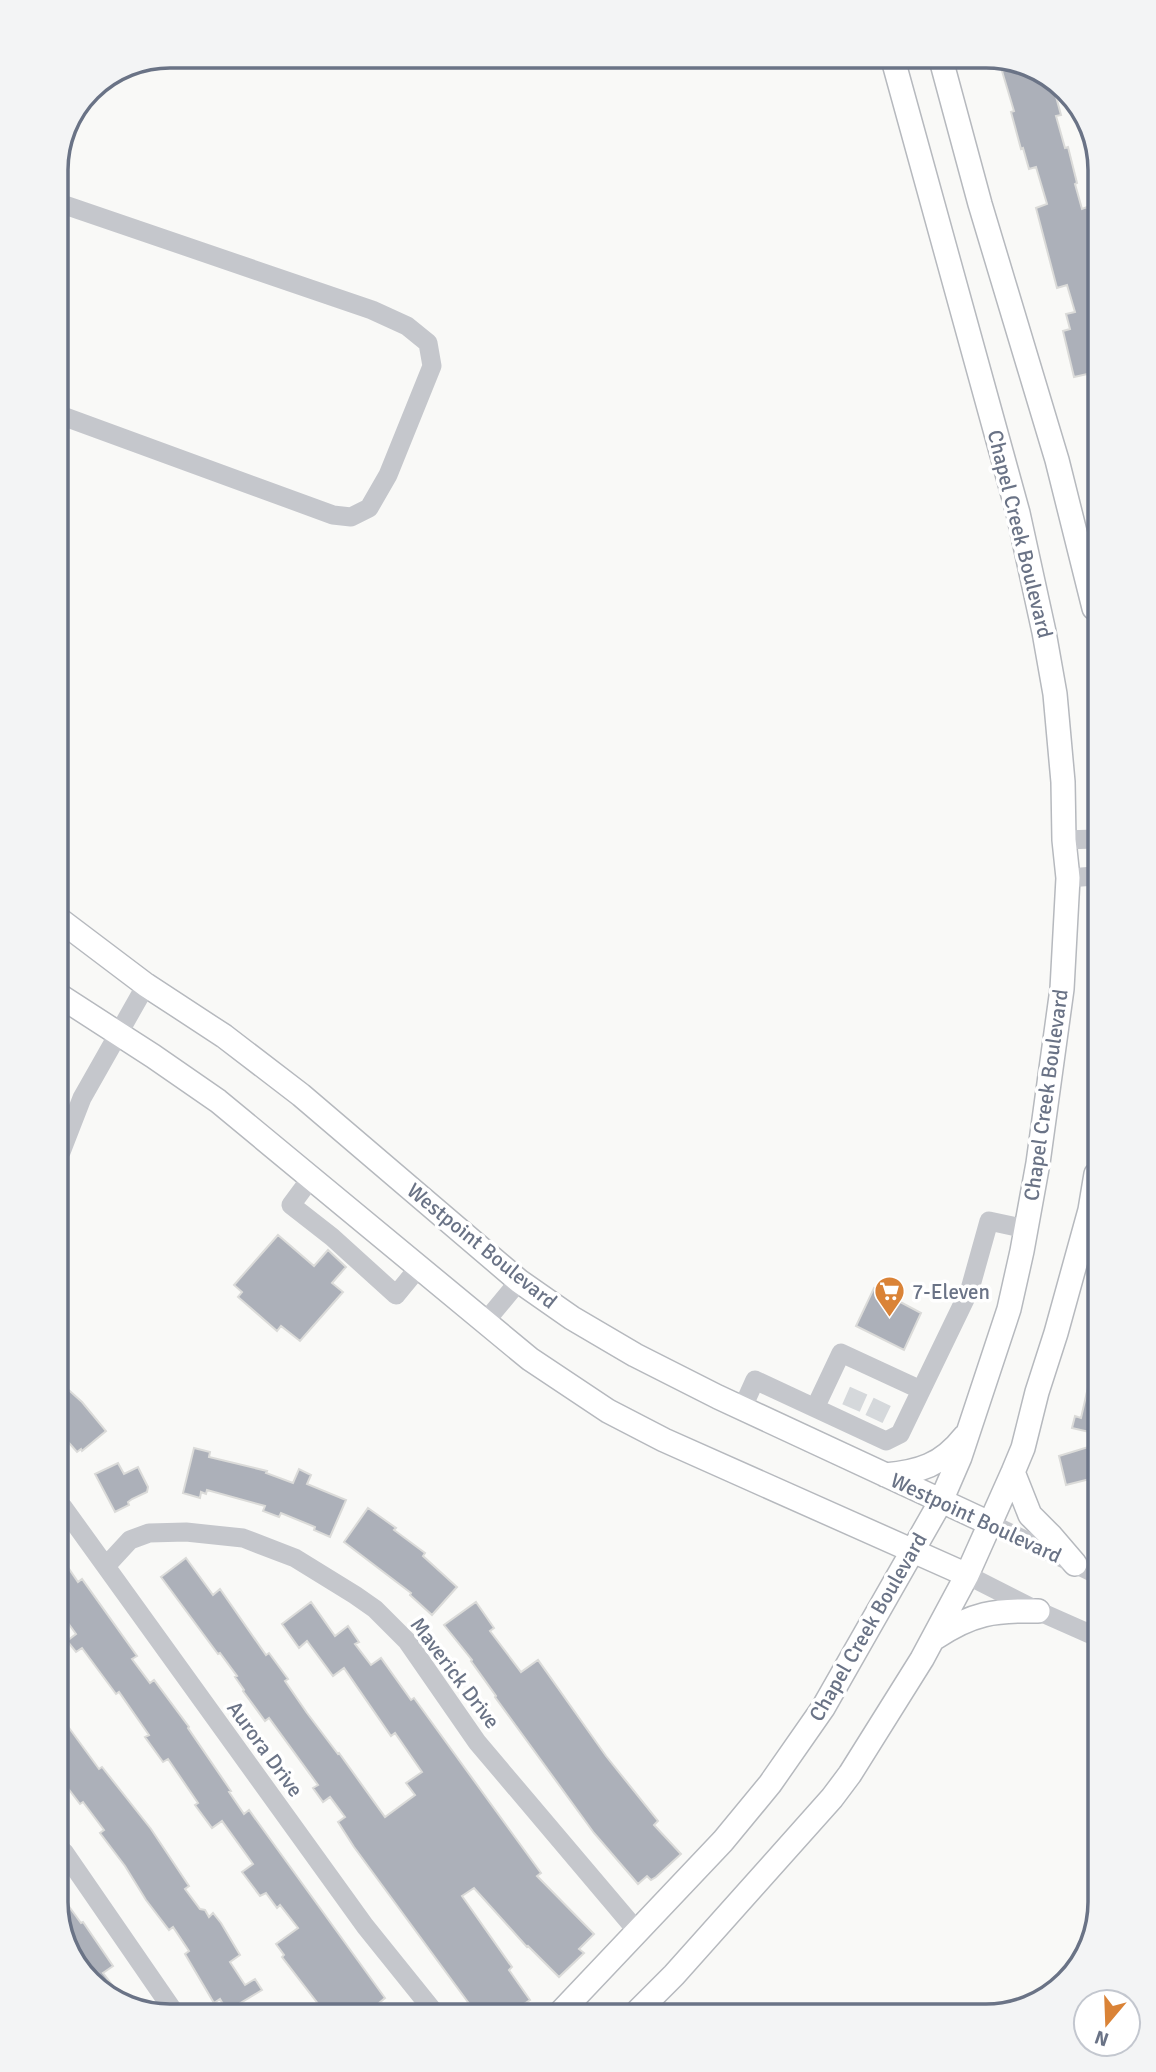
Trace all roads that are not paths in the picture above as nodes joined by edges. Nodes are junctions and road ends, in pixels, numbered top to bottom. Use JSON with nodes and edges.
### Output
{"nodes":[{"id":1,"x":895,"y":68,"type":"edge"},
{"id":2,"x":943,"y":68,"type":"edge"},
{"id":3,"x":68,"y":206,"type":"edge"},
{"id":4,"x":68,"y":418,"type":"edge"},
{"id":5,"x":1088,"y":584,"type":"edge"},
{"id":6,"x":1088,"y":839,"type":"edge"},
{"id":7,"x":1064,"y":840,"type":"junction"},
{"id":8,"x":1088,"y":877,"type":"edge"},
{"id":9,"x":1068,"y":878,"type":"junction"},
{"id":10,"x":68,"y":926,"type":"edge"},
{"id":11,"x":146,"y":985,"type":"junction"},
{"id":12,"x":68,"y":1001,"type":"edge"},
{"id":13,"x":118,"y":1034,"type":"junction"},
{"id":14,"x":68,"y":1135,"type":"edge"},
{"id":15,"x":311,"y":1178,"type":"junction"},
{"id":16,"x":1088,"y":1217,"type":"edge"},
{"id":17,"x":1026,"y":1229,"type":"junction"},
{"id":18,"x":419,"y":1267,"type":"junction"},
{"id":19,"x":519,"y":1281,"type":"junction"},
{"id":20,"x":485,"y":1322,"type":"junction"},
{"id":21,"x":921,"y":1390,"type":"junction"},
{"id":22,"x":815,"y":1408,"type":"junction"},
{"id":23,"x":742,"y":1409,"type":"junction"},
{"id":24,"x":968,"y":1432,"type":"junction"},
{"id":25,"x":1013,"y":1472,"type":"junction"},
{"id":26,"x":885,"y":1475,"type":"junction"},
{"id":27,"x":941,"y":1502,"type":"junction"},
{"id":28,"x":68,"y":1514,"type":"edge"},
{"id":29,"x":989,"y":1523,"type":"junction"},
{"id":30,"x":913,"y":1550,"type":"junction"},
{"id":31,"x":1075,"y":1564,"type":"junction"},
{"id":32,"x":106,"y":1566,"type":"junction"},
{"id":33,"x":1088,"y":1570,"type":"edge"},
{"id":34,"x":967,"y":1575,"type":"junction"},
{"id":35,"x":1038,"y":1611,"type":"junction"},
{"id":36,"x":1088,"y":1633,"type":"edge"},
{"id":37,"x":933,"y":1640,"type":"junction"},
{"id":38,"x":68,"y":1858,"type":"edge"},
{"id":39,"x":637,"y":1931,"type":"junction"},
{"id":40,"x":169,"y":2004,"type":"edge"},
{"id":41,"x":428,"y":2004,"type":"edge"},
{"id":42,"x":569,"y":2004,"type":"edge"},
{"id":43,"x":645,"y":2004,"type":"edge"}],
"edges":[{"from":1,"to":7,"type":"main road","name":"Chapel Creek Boulevard"},
{"from":2,"to":5,"type":"main road"},
{"from":3,"to":4,"type":"street"},
{"from":6,"to":7,"type":"street"},
{"from":7,"to":9,"type":"main road","name":"Chapel Creek Boulevard"},
{"from":8,"to":9,"type":"street"},
{"from":9,"to":17,"type":"main road","name":"Chapel Creek Boulevard"},
{"from":10,"to":11,"type":"main road","name":"Westpoint Boulevard"},
{"from":11,"to":13,"type":"street"},
{"from":11,"to":19,"type":"main road","name":"Westpoint Boulevard"},
{"from":12,"to":13,"type":"main road"},
{"from":13,"to":14,"type":"street"},
{"from":13,"to":15,"type":"main road"},
{"from":15,"to":18,"type":"main road"},
{"from":15,"to":18,"type":"street"},
{"from":16,"to":25,"type":"main road"},
{"from":17,"to":21,"type":"street"},
{"from":17,"to":24,"type":"main road","name":"Chapel Creek Boulevard"},
{"from":18,"to":20,"type":"main road"},
{"from":19,"to":20,"type":"street"},
{"from":19,"to":23,"type":"main road","name":"Westpoint Boulevard"},
{"from":20,"to":30,"type":"main road"},
{"from":21,"to":22,"type":"street"},
{"from":21,"to":22,"type":"street"},
{"from":22,"to":23,"type":"street"},
{"from":23,"to":26,"type":"main road","name":"Westpoint Boulevard"},
{"from":24,"to":26,"type":"main road"},
{"from":24,"to":27,"type":"main road","name":"Chapel Creek Boulevard"},
{"from":25,"to":29,"type":"main road"},
{"from":25,"to":31,"type":"main road"},
{"from":26,"to":27,"type":"main road","name":"Westpoint Boulevard"},
{"from":27,"to":29,"type":"main road","name":"Westpoint Boulevard"},
{"from":27,"to":30,"type":"main road","name":"Chapel Creek Boulevard"},
{"from":28,"to":32,"type":"street","name":"Aurora Drive"},
{"from":29,"to":31,"type":"street","name":"Westpoint Boulevard"},
{"from":29,"to":34,"type":"main road"},
{"from":30,"to":34,"type":"main road"},
{"from":30,"to":39,"type":"main road","name":"Chapel Creek Boulevard"},
{"from":31,"to":33,"type":"street","name":"Westpoint Boulevard"},
{"from":32,"to":39,"type":"street","name":"Maverick Drive"},
{"from":32,"to":41,"type":"street","name":"Aurora Drive"},
{"from":34,"to":35,"type":"street"},
{"from":34,"to":37,"type":"main road"},
{"from":35,"to":36,"type":"street"},
{"from":35,"to":37,"type":"main road"},
{"from":37,"to":43,"type":"main road"},
{"from":38,"to":40,"type":"street"},
{"from":39,"to":42,"type":"main road","name":"Chapel Creek Boulevard"}]}
